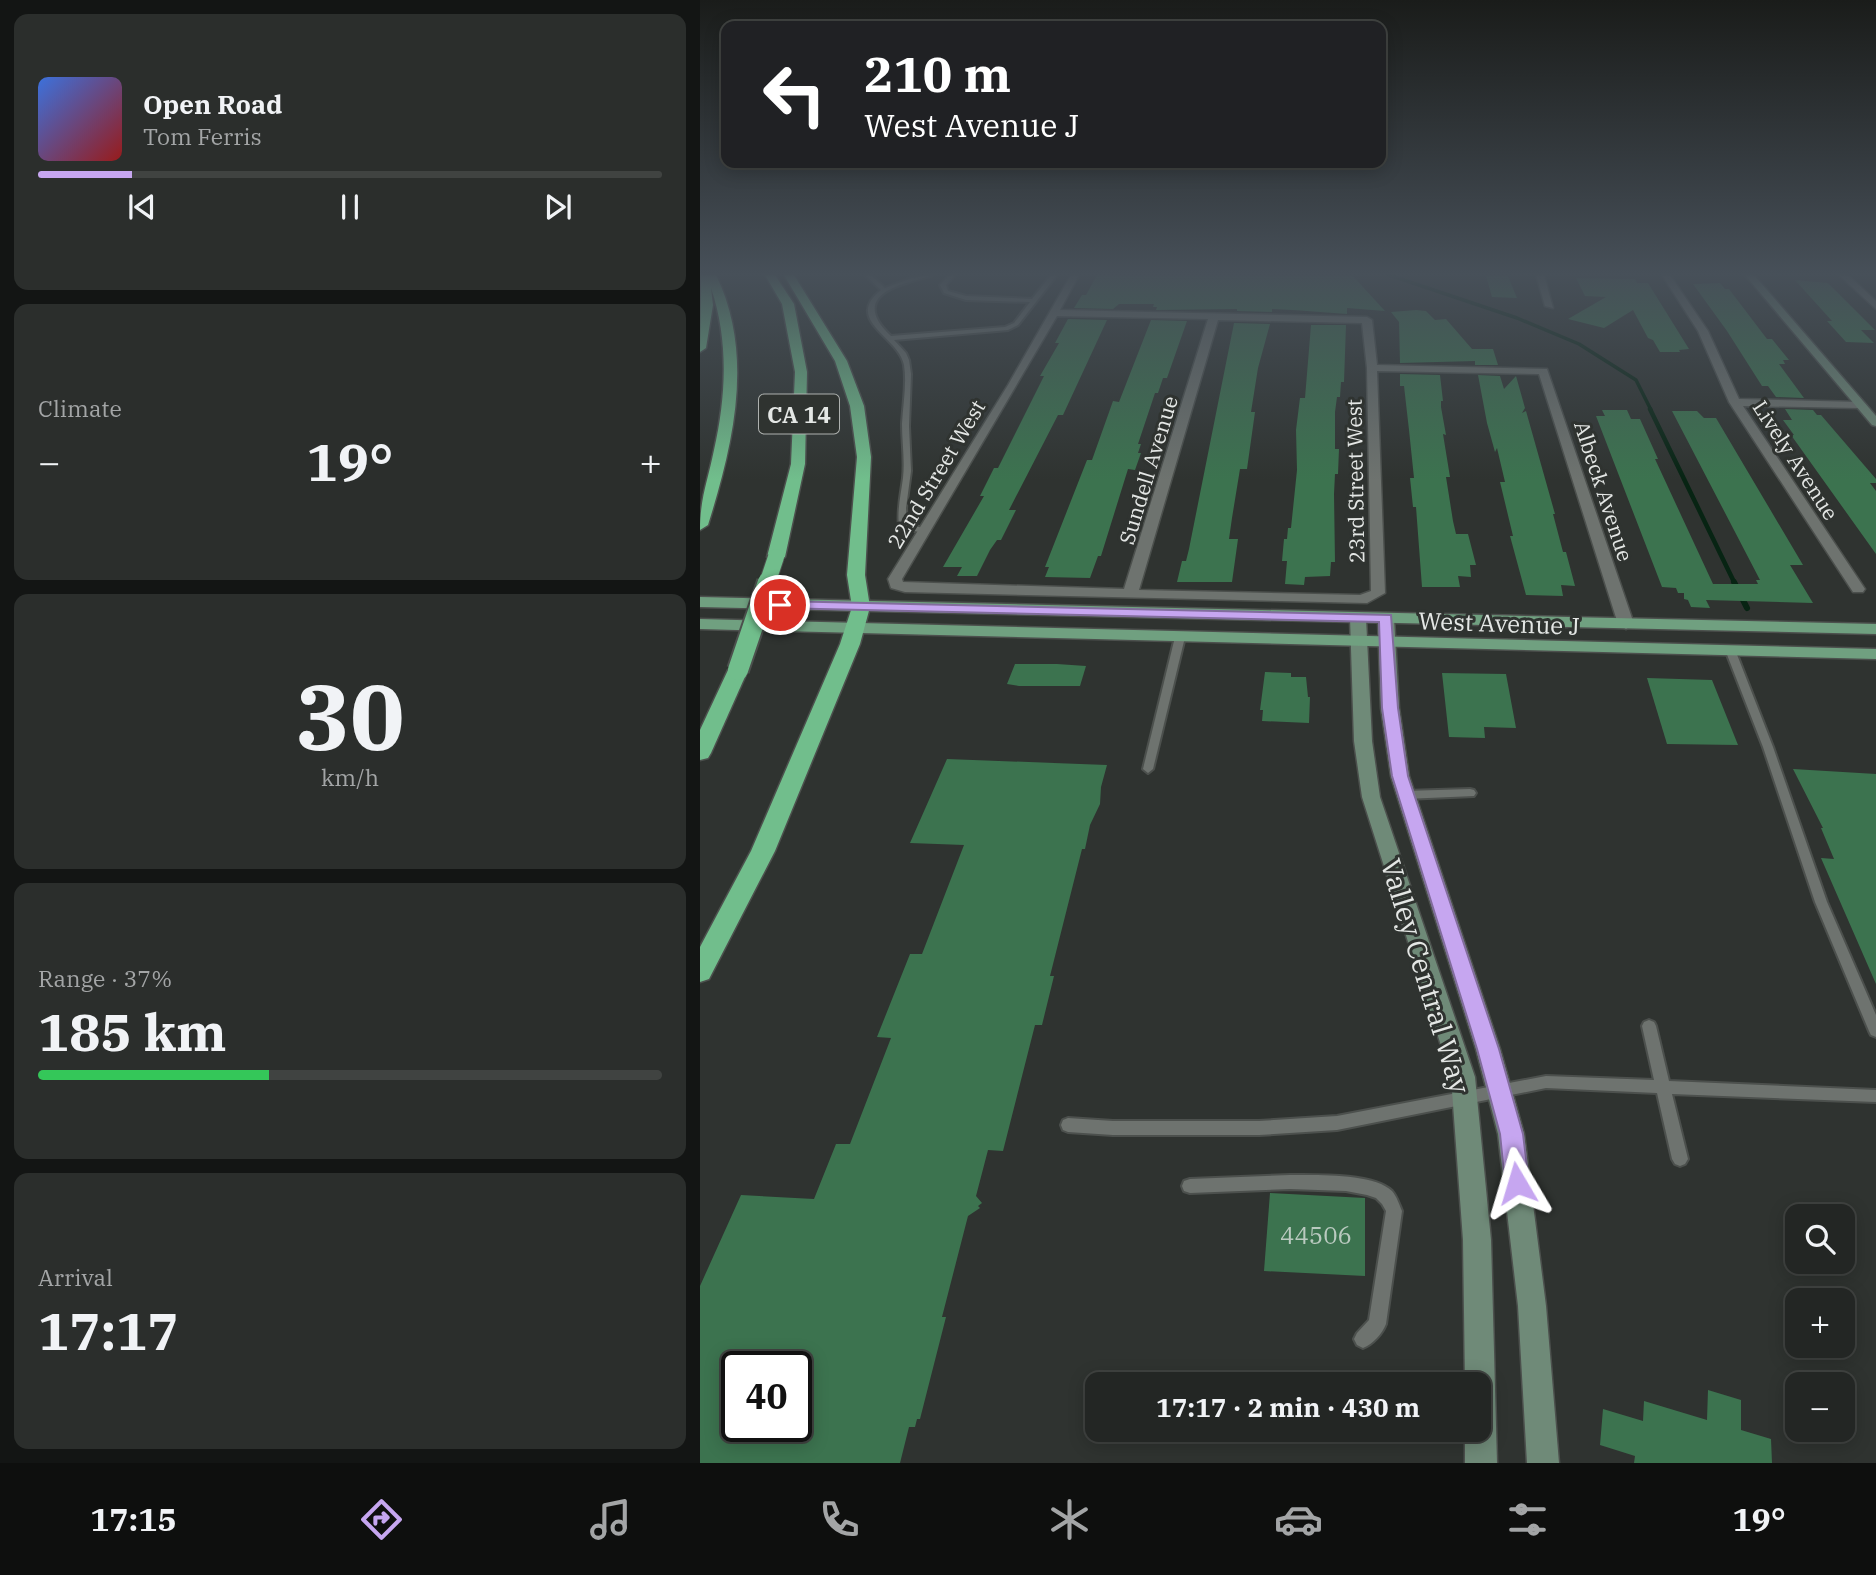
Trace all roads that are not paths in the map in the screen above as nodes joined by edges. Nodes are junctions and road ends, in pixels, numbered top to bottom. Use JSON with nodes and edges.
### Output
{"nodes":[{"id":1,"x":729,"y":343,"type":"edge"},
{"id":2,"x":796,"y":343,"type":"edge"},
{"id":3,"x":830,"y":343,"type":"edge"},
{"id":4,"x":895,"y":343,"type":"edge"},
{"id":5,"x":1036,"y":343,"type":"edge"},
{"id":6,"x":1206,"y":343,"type":"edge"},
{"id":7,"x":1369,"y":343,"type":"edge"},
{"id":8,"x":1709,"y":343,"type":"edge"},
{"id":9,"x":1807,"y":343,"type":"edge"},
{"id":10,"x":1372,"y":368,"type":"junction"},
{"id":11,"x":1735,"y":402,"type":"junction"},
{"id":12,"x":1860,"y":405,"type":"junction"},
{"id":13,"x":1876,"y":423,"type":"edge"},
{"id":14,"x":700,"y":525,"type":"edge"},
{"id":15,"x":924,"y":531,"type":"junction"},
{"id":16,"x":1858,"y":589,"type":"dead end"},
{"id":17,"x":1130,"y":594,"type":"junction"},
{"id":18,"x":700,"y":602,"type":"edge"},
{"id":19,"x":858,"y":618,"type":"junction"},
{"id":20,"x":1359,"y":618,"type":"junction"},
{"id":21,"x":1386,"y":618,"type":"junction"},
{"id":22,"x":700,"y":624,"type":"edge"},
{"id":23,"x":1626,"y":624,"type":"junction"},
{"id":24,"x":1876,"y":629,"type":"edge"},
{"id":25,"x":1180,"y":637,"type":"junction"},
{"id":26,"x":1359,"y":642,"type":"junction"},
{"id":27,"x":1387,"y":642,"type":"junction"},
{"id":28,"x":1731,"y":652,"type":"junction"},
{"id":29,"x":1876,"y":654,"type":"edge"},
{"id":30,"x":700,"y":754,"type":"edge"},
{"id":31,"x":1148,"y":769,"type":"dead end"},
{"id":32,"x":1470,"y":793,"type":"dead end"},
{"id":33,"x":1405,"y":795,"type":"junction"},
{"id":34,"x":700,"y":972,"type":"edge"},
{"id":35,"x":1649,"y":1026,"type":"dead end"},
{"id":36,"x":1876,"y":1031,"type":"edge"},
{"id":37,"x":1663,"y":1087,"type":"junction"},
{"id":38,"x":1500,"y":1092,"type":"junction"},
{"id":39,"x":1876,"y":1096,"type":"edge"},
{"id":40,"x":1465,"y":1099,"type":"junction"},
{"id":41,"x":1068,"y":1125,"type":"dead end"},
{"id":42,"x":1680,"y":1159,"type":"dead end"},
{"id":43,"x":1190,"y":1186,"type":"dead end"},
{"id":44,"x":1363,"y":1339,"type":"dead end"},
{"id":45,"x":1481,"y":1463,"type":"edge"},
{"id":46,"x":1543,"y":1463,"type":"edge"}],
"edges":[{"from":1,"to":14,"type":"highway","number":"CA 14"},
{"from":2,"to":30,"type":"highway","number":"CA 14","bridge":true},
{"from":3,"to":19,"type":"highway"},
{"from":4,"to":15,"type":"lane"},
{"from":5,"to":15,"type":"street","name":"22nd Street West"},
{"from":6,"to":17,"type":"street","name":"Sundell Avenue"},
{"from":7,"to":10,"type":"street","name":"23rd Street West"},
{"from":8,"to":11,"type":"street","name":"Lively Avenue"},
{"from":9,"to":12,"type":"street"},
{"from":10,"to":17,"type":"street","name":"23rd Street West"},
{"from":10,"to":23,"type":"street","name":"Albeck Avenue"},
{"from":11,"to":12,"type":"street"},
{"from":11,"to":16,"type":"street","name":"Lively Avenue"},
{"from":12,"to":13,"type":"street"},
{"from":15,"to":17,"type":"street","name":"22nd Street West"},
{"from":18,"to":19,"type":"main road","name":"West Avenue J"},
{"from":19,"to":20,"type":"main road","name":"West Avenue J"},
{"from":19,"to":22,"type":"main road","name":"West Avenue J"},
{"from":19,"to":25,"type":"main road","name":"West Avenue J"},
{"from":19,"to":34,"type":"highway"},
{"from":20,"to":21,"type":"main road","name":"West Avenue J"},
{"from":20,"to":26,"type":"street","name":"Valley Central Way"},
{"from":21,"to":23,"type":"main road","name":"West Avenue J"},
{"from":21,"to":27,"type":"street","name":"Valley Central Way"},
{"from":23,"to":24,"type":"main road","name":"West Avenue J"},
{"from":25,"to":26,"type":"main road","name":"West Avenue J"},
{"from":25,"to":31,"type":"lane"},
{"from":26,"to":27,"type":"main road","name":"West Avenue J"},
{"from":26,"to":40,"type":"street","name":"Valley Central Way"},
{"from":27,"to":28,"type":"main road","name":"West Avenue J"},
{"from":27,"to":33,"type":"street","name":"Valley Central Way"},
{"from":28,"to":29,"type":"main road","name":"West Avenue J"},
{"from":28,"to":36,"type":"lane"},
{"from":32,"to":33,"type":"lane"},
{"from":33,"to":38,"type":"street","name":"Valley Central Way"},
{"from":35,"to":37,"type":"lane"},
{"from":37,"to":38,"type":"lane"},
{"from":37,"to":39,"type":"lane"},
{"from":37,"to":42,"type":"lane"},
{"from":38,"to":40,"type":"lane"},
{"from":38,"to":46,"type":"street","name":"Valley Central Way"},
{"from":40,"to":41,"type":"lane"},
{"from":40,"to":45,"type":"street","name":"Valley Central Way"},
{"from":43,"to":44,"type":"lane"}]}
